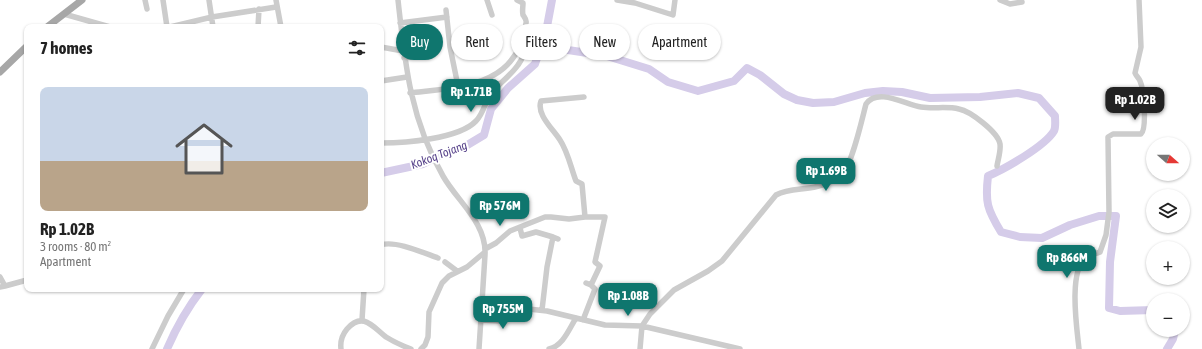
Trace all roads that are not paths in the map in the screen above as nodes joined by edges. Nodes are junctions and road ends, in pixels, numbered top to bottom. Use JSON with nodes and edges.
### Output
{"nodes":[{"id":1,"x":82,"y":0,"type":"edge"},
{"id":2,"x":146,"y":0,"type":"edge"},
{"id":3,"x":163,"y":0,"type":"edge"},
{"id":4,"x":209,"y":0,"type":"edge"},
{"id":5,"x":276,"y":0,"type":"edge"},
{"id":6,"x":398,"y":0,"type":"edge"},
{"id":7,"x":487,"y":0,"type":"edge"},
{"id":8,"x":517,"y":0,"type":"edge"},
{"id":9,"x":617,"y":0,"type":"edge"},
{"id":10,"x":675,"y":0,"type":"edge"},
{"id":11,"x":1000,"y":0,"type":"edge"},
{"id":12,"x":1028,"y":0,"type":"edge"},
{"id":13,"x":1139,"y":0,"type":"edge"},
{"id":14,"x":1021,"y":1,"type":"edge"},
{"id":15,"x":276,"y":7,"type":"junction"},
{"id":16,"x":147,"y":9,"type":"dead end"},
{"id":17,"x":259,"y":9,"type":"junction"},
{"id":18,"x":446,"y":10,"type":"dead end"},
{"id":19,"x":64,"y":14,"type":"junction"},
{"id":20,"x":492,"y":15,"type":"dead end"},
{"id":21,"x":212,"y":17,"type":"junction"},
{"id":22,"x":447,"y":17,"type":"junction"},
{"id":23,"x":400,"y":22,"type":"joint"},
{"id":24,"x":51,"y":24,"type":"edge"},
{"id":25,"x":99,"y":24,"type":"edge"},
{"id":26,"x":167,"y":24,"type":"edge"},
{"id":27,"x":183,"y":24,"type":"edge"},
{"id":28,"x":213,"y":24,"type":"edge"},
{"id":29,"x":258,"y":24,"type":"edge"},
{"id":30,"x":280,"y":24,"type":"edge"},
{"id":31,"x":384,"y":48,"type":"edge"},
{"id":32,"x":24,"y":49,"type":"edge"},
{"id":33,"x":396,"y":50,"type":"edge"},
{"id":34,"x":404,"y":60,"type":"edge"},
{"id":35,"x":521,"y":60,"type":"edge"},
{"id":36,"x":0,"y":72,"type":"edge"},
{"id":37,"x":407,"y":77,"type":"junction"},
{"id":38,"x":384,"y":81,"type":"edge"},
{"id":39,"x":458,"y":86,"type":"junction"},
{"id":40,"x":410,"y":93,"type":"junction"},
{"id":41,"x":584,"y":97,"type":"dead end"},
{"id":42,"x":425,"y":140,"type":"junction"},
{"id":43,"x":384,"y":143,"type":"edge"},
{"id":44,"x":997,"y":166,"type":"dead end"},
{"id":45,"x":586,"y":217,"type":"junction"},
{"id":46,"x":520,"y":228,"type":"junction"},
{"id":47,"x":384,"y":244,"type":"edge"},
{"id":48,"x":485,"y":250,"type":"junction"},
{"id":49,"x":438,"y":258,"type":"dead end"},
{"id":50,"x":445,"y":262,"type":"dead end"},
{"id":51,"x":457,"y":271,"type":"junction"},
{"id":52,"x":0,"y":277,"type":"edge"},
{"id":53,"x":24,"y":281,"type":"edge"},
{"id":54,"x":2,"y":286,"type":"edge"},
{"id":55,"x":182,"y":292,"type":"edge"},
{"id":56,"x":364,"y":292,"type":"edge"},
{"id":57,"x":542,"y":310,"type":"junction"},
{"id":58,"x":576,"y":318,"type":"junction"},
{"id":59,"x":362,"y":320,"type":"junction"},
{"id":60,"x":481,"y":320,"type":"junction"},
{"id":61,"x":582,"y":320,"type":"junction"},
{"id":62,"x":642,"y":326,"type":"junction"},
{"id":63,"x":152,"y":349,"type":"edge"},
{"id":64,"x":341,"y":349,"type":"edge"},
{"id":65,"x":411,"y":349,"type":"edge"},
{"id":66,"x":421,"y":349,"type":"edge"},
{"id":67,"x":479,"y":349,"type":"edge"},
{"id":68,"x":549,"y":349,"type":"edge"},
{"id":69,"x":640,"y":349,"type":"edge"},
{"id":70,"x":740,"y":349,"type":"edge"},
{"id":71,"x":1079,"y":349,"type":"edge"}],
"edges":[{"from":1,"to":19,"type":"main road"},
{"from":2,"to":16,"type":"street"},
{"from":3,"to":26,"type":"street"},
{"from":4,"to":21,"type":"street"},
{"from":5,"to":15,"type":"street"},
{"from":6,"to":23,"type":"street"},
{"from":7,"to":20,"type":"street"},
{"from":8,"to":39,"type":"street"},
{"from":9,"to":10,"type":"street"},
{"from":11,"to":14,"type":"street"},
{"from":12,"to":14,"type":"street"},
{"from":13,"to":71,"type":"street"},
{"from":15,"to":17,"type":"street"},
{"from":15,"to":30,"type":"street"},
{"from":17,"to":21,"type":"street"},
{"from":17,"to":29,"type":"street"},
{"from":18,"to":22,"type":"street"},
{"from":19,"to":24,"type":"main road"},
{"from":19,"to":25,"type":"street"},
{"from":21,"to":27,"type":"street"},
{"from":21,"to":28,"type":"street"},
{"from":22,"to":23,"type":"street"},
{"from":22,"to":39,"type":"street"},
{"from":31,"to":33,"type":"street"},
{"from":32,"to":36,"type":"main road"},
{"from":34,"to":37,"type":"street"},
{"from":35,"to":42,"type":"street"},
{"from":37,"to":38,"type":"street"},
{"from":37,"to":40,"type":"street"},
{"from":39,"to":40,"type":"street"},
{"from":40,"to":42,"type":"street"},
{"from":41,"to":45,"type":"street"},
{"from":42,"to":43,"type":"street"},
{"from":42,"to":48,"type":"street"},
{"from":44,"to":62,"type":"street"},
{"from":45,"to":46,"type":"street"},
{"from":45,"to":61,"type":"street"},
{"from":46,"to":48,"type":"street"},
{"from":46,"to":57,"type":"street"},
{"from":47,"to":49,"type":"street"},
{"from":48,"to":51,"type":"street"},
{"from":48,"to":60,"type":"street"},
{"from":50,"to":51,"type":"street"},
{"from":51,"to":66,"type":"street"},
{"from":52,"to":54,"type":"street"},
{"from":53,"to":54,"type":"street"},
{"from":55,"to":63,"type":"street"},
{"from":56,"to":59,"type":"street"},
{"from":57,"to":58,"type":"street"},
{"from":57,"to":60,"type":"street"},
{"from":58,"to":61,"type":"street"},
{"from":58,"to":68,"type":"street"},
{"from":59,"to":64,"type":"street"},
{"from":59,"to":65,"type":"street"},
{"from":60,"to":67,"type":"street"},
{"from":61,"to":62,"type":"street"},
{"from":62,"to":69,"type":"street"},
{"from":62,"to":70,"type":"street"}]}
